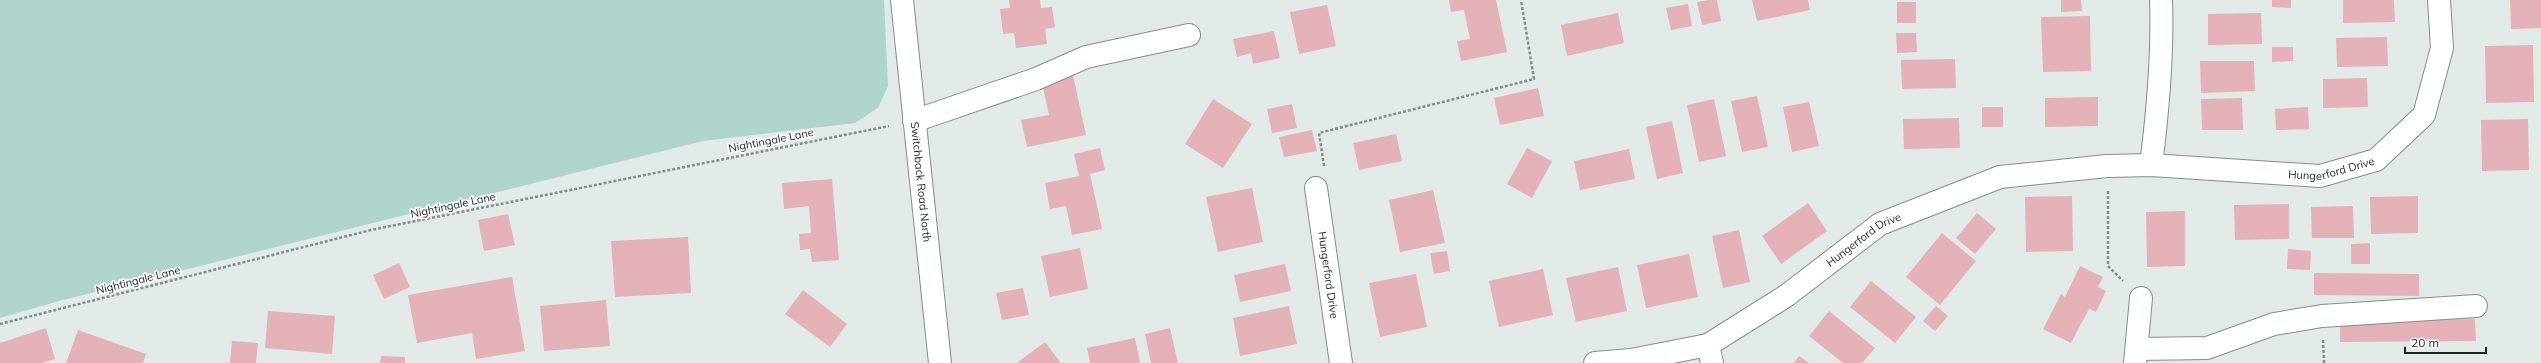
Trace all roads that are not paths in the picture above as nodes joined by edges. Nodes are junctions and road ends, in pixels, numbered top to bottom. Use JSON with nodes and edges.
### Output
{"nodes":[{"id":1,"x":902,"y":0,"type":"edge"},
{"id":2,"x":2161,"y":0,"type":"edge"},
{"id":3,"x":2439,"y":0,"type":"edge"},
{"id":4,"x":1189,"y":35,"type":"dead end"},
{"id":5,"x":914,"y":121,"type":"junction"},
{"id":6,"x":2151,"y":165,"type":"junction"},
{"id":7,"x":1316,"y":188,"type":"road end"},
{"id":8,"x":2141,"y":298,"type":"road end"},
{"id":9,"x":2476,"y":306,"type":"dead end"},
{"id":10,"x":1710,"y":354,"type":"edge"},
{"id":11,"x":2137,"y":356,"type":"edge"},
{"id":12,"x":940,"y":363,"type":"edge"},
{"id":13,"x":1341,"y":363,"type":"edge"},
{"id":14,"x":1595,"y":363,"type":"edge"}],
"edges":[{"from":1,"to":5,"type":"street","name":"Switchback Road North"},
{"from":2,"to":6,"type":"street"},
{"from":3,"to":6,"type":"street","name":"Hungerford Drive"},
{"from":4,"to":5,"type":"street"},
{"from":5,"to":12,"type":"street","name":"Switchback Road North"},
{"from":6,"to":10,"type":"street","name":"Hungerford Drive"},
{"from":7,"to":13,"type":"street","name":"Hungerford Drive"},
{"from":8,"to":11,"type":"street"},
{"from":9,"to":11,"type":"street"},
{"from":10,"to":14,"type":"street","name":"Hungerford Drive"}]}
